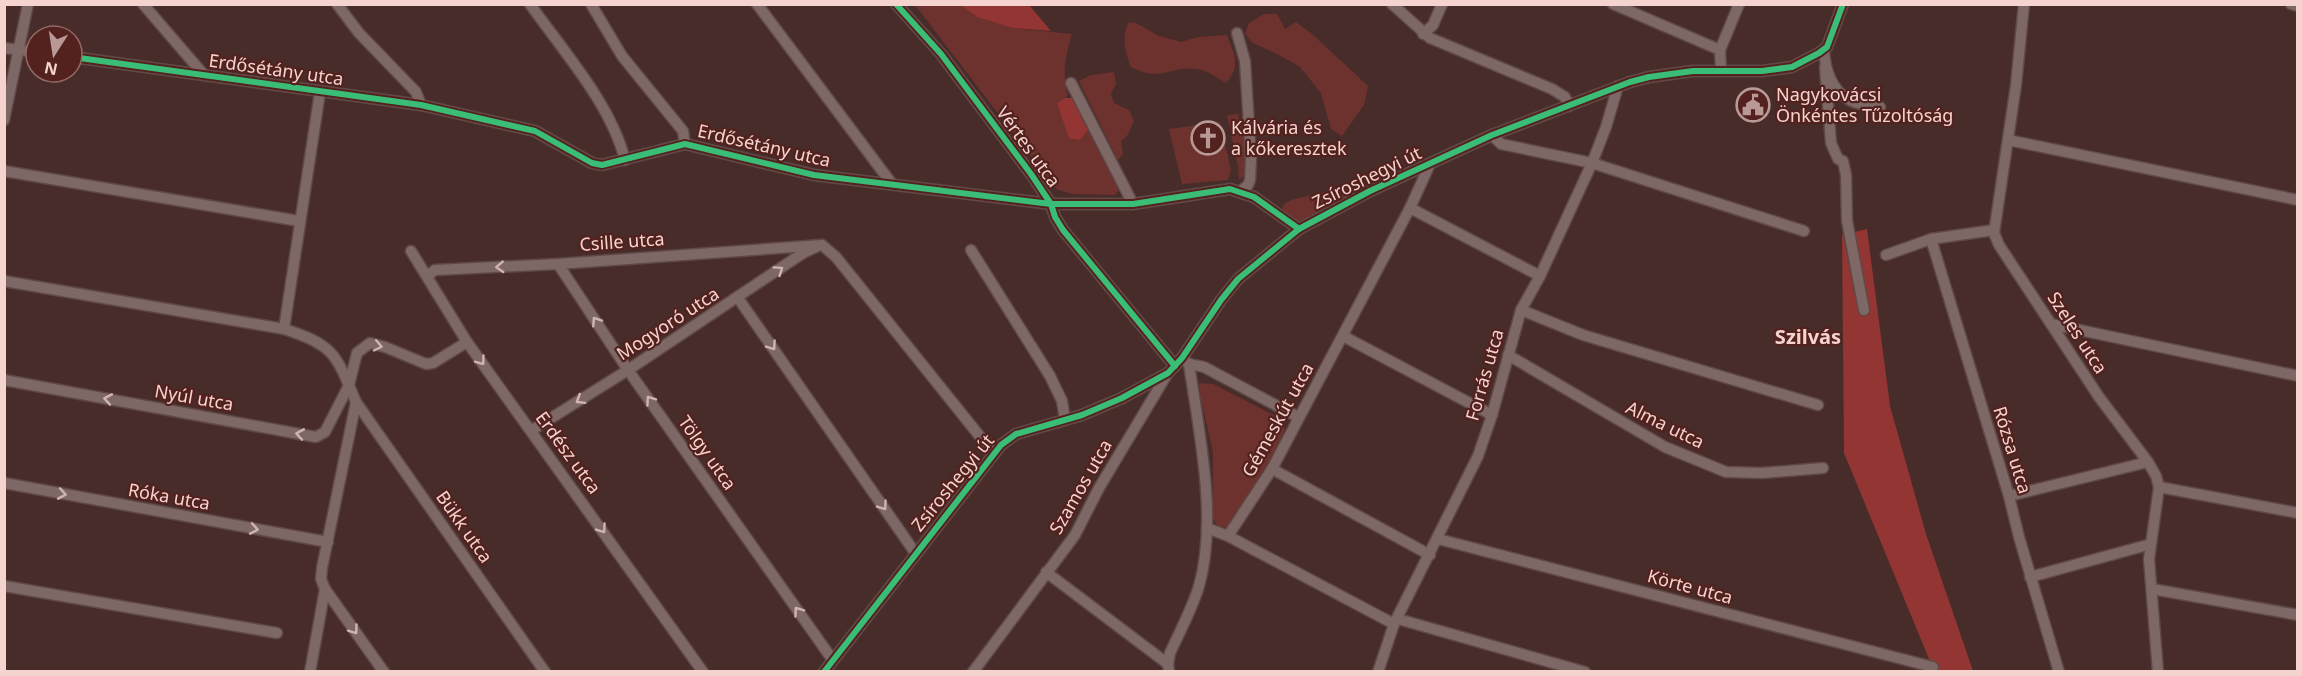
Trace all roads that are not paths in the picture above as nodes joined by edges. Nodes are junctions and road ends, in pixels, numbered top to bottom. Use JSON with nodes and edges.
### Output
{"nodes":[{"id":1,"x":27,"y":4,"type":"edge"},
{"id":2,"x":143,"y":4,"type":"edge"},
{"id":3,"x":337,"y":4,"type":"edge"},
{"id":4,"x":530,"y":4,"type":"edge"},
{"id":5,"x":591,"y":4,"type":"edge"},
{"id":6,"x":757,"y":4,"type":"edge"},
{"id":7,"x":896,"y":4,"type":"edge"},
{"id":8,"x":1392,"y":4,"type":"edge"},
{"id":9,"x":1442,"y":4,"type":"edge"},
{"id":10,"x":1612,"y":4,"type":"edge"},
{"id":11,"x":1739,"y":4,"type":"edge"},
{"id":12,"x":1843,"y":4,"type":"edge"},
{"id":13,"x":2024,"y":4,"type":"edge"},
{"id":14,"x":2291,"y":4,"type":"edge"},
{"id":15,"x":2298,"y":6,"type":"edge"},
{"id":16,"x":1237,"y":33,"type":"dead end"},
{"id":17,"x":1423,"y":34,"type":"junction"},
{"id":18,"x":4,"y":48,"type":"edge"},
{"id":19,"x":18,"y":50,"type":"junction"},
{"id":20,"x":1720,"y":50,"type":"junction"},
{"id":21,"x":1824,"y":50,"type":"junction"},
{"id":22,"x":24,"y":51,"type":"edge"},
{"id":23,"x":84,"y":59,"type":"edge"},
{"id":24,"x":1825,"y":67,"type":"junction"},
{"id":25,"x":1721,"y":70,"type":"junction"},
{"id":26,"x":204,"y":75,"type":"junction"},
{"id":27,"x":1071,"y":83,"type":"dead end"},
{"id":28,"x":1618,"y":86,"type":"junction"},
{"id":29,"x":320,"y":92,"type":"junction"},
{"id":30,"x":421,"y":105,"type":"junction"},
{"id":31,"x":1569,"y":106,"type":"junction"},
{"id":32,"x":1880,"y":107,"type":"dead end"},
{"id":33,"x":4,"y":120,"type":"edge"},
{"id":34,"x":1492,"y":135,"type":"junction"},
{"id":35,"x":2008,"y":140,"type":"junction"},
{"id":36,"x":685,"y":144,"type":"junction"},
{"id":37,"x":625,"y":160,"type":"junction"},
{"id":38,"x":1592,"y":163,"type":"junction"},
{"id":39,"x":1430,"y":164,"type":"junction"},
{"id":40,"x":4,"y":171,"type":"edge"},
{"id":41,"x":892,"y":184,"type":"junction"},
{"id":42,"x":1244,"y":193,"type":"junction"},
{"id":43,"x":2298,"y":200,"type":"edge"},
{"id":44,"x":1051,"y":204,"type":"junction"},
{"id":45,"x":1133,"y":204,"type":"junction"},
{"id":46,"x":1410,"y":208,"type":"junction"},
{"id":47,"x":299,"y":221,"type":"junction"},
{"id":48,"x":1299,"y":229,"type":"junction"},
{"id":49,"x":1994,"y":230,"type":"junction"},
{"id":50,"x":1804,"y":231,"type":"dead end"},
{"id":51,"x":1930,"y":239,"type":"junction"},
{"id":52,"x":822,"y":244,"type":"junction"},
{"id":53,"x":411,"y":250,"type":"dead end"},
{"id":54,"x":971,"y":250,"type":"dead end"},
{"id":55,"x":1886,"y":255,"type":"dead end"},
{"id":56,"x":558,"y":264,"type":"junction"},
{"id":57,"x":427,"y":276,"type":"junction"},
{"id":58,"x":1540,"y":276,"type":"junction"},
{"id":59,"x":4,"y":281,"type":"edge"},
{"id":60,"x":738,"y":298,"type":"junction"},
{"id":61,"x":1521,"y":310,"type":"junction"},
{"id":62,"x":1864,"y":310,"type":"dead end"},
{"id":63,"x":2051,"y":324,"type":"junction"},
{"id":64,"x":284,"y":329,"type":"junction"},
{"id":65,"x":1343,"y":336,"type":"junction"},
{"id":66,"x":467,"y":342,"type":"junction"},
{"id":67,"x":1508,"y":355,"type":"junction"},
{"id":68,"x":1179,"y":365,"type":"junction"},
{"id":69,"x":628,"y":370,"type":"junction"},
{"id":70,"x":2298,"y":376,"type":"edge"},
{"id":71,"x":4,"y":380,"type":"edge"},
{"id":72,"x":349,"y":385,"type":"junction"},
{"id":73,"x":356,"y":402,"type":"junction"},
{"id":74,"x":1818,"y":405,"type":"dead end"},
{"id":75,"x":1492,"y":416,"type":"junction"},
{"id":76,"x":1298,"y":417,"type":"junction"},
{"id":77,"x":1065,"y":420,"type":"junction"},
{"id":78,"x":532,"y":430,"type":"junction"},
{"id":79,"x":996,"y":451,"type":"junction"},
{"id":80,"x":2148,"y":462,"type":"junction"},
{"id":81,"x":1823,"y":468,"type":"dead end"},
{"id":82,"x":1272,"y":469,"type":"junction"},
{"id":83,"x":4,"y":483,"type":"edge"},
{"id":84,"x":2158,"y":487,"type":"junction"},
{"id":85,"x":2009,"y":496,"type":"junction"},
{"id":86,"x":2298,"y":513,"type":"edge"},
{"id":87,"x":1207,"y":528,"type":"junction"},
{"id":88,"x":1228,"y":536,"type":"junction"},
{"id":89,"x":1438,"y":539,"type":"junction"},
{"id":90,"x":328,"y":542,"type":"junction"},
{"id":91,"x":2151,"y":544,"type":"junction"},
{"id":92,"x":916,"y":554,"type":"junction"},
{"id":93,"x":1430,"y":555,"type":"junction"},
{"id":94,"x":1046,"y":572,"type":"junction"},
{"id":95,"x":2030,"y":577,"type":"junction"},
{"id":96,"x":4,"y":586,"type":"edge"},
{"id":97,"x":325,"y":589,"type":"junction"},
{"id":98,"x":2152,"y":589,"type":"junction"},
{"id":99,"x":2298,"y":615,"type":"edge"},
{"id":100,"x":1396,"y":622,"type":"junction"},
{"id":101,"x":277,"y":633,"type":"dead end"},
{"id":102,"x":832,"y":659,"type":"junction"},
{"id":103,"x":1933,"y":667,"type":"dead end"},
{"id":104,"x":1168,"y":668,"type":"edge"},
{"id":105,"x":310,"y":672,"type":"edge"},
{"id":106,"x":384,"y":672,"type":"edge"},
{"id":107,"x":545,"y":672,"type":"edge"},
{"id":108,"x":704,"y":672,"type":"edge"},
{"id":109,"x":824,"y":672,"type":"edge"},
{"id":110,"x":973,"y":672,"type":"edge"},
{"id":111,"x":1378,"y":672,"type":"edge"},
{"id":112,"x":1585,"y":672,"type":"edge"},
{"id":113,"x":2059,"y":672,"type":"edge"},
{"id":114,"x":2158,"y":672,"type":"edge"}],
"edges":[{"from":1,"to":19,"type":"street"},
{"from":2,"to":26,"type":"street"},
{"from":3,"to":30,"type":"street"},
{"from":4,"to":37,"type":"street"},
{"from":5,"to":36,"type":"street"},
{"from":6,"to":41,"type":"street"},
{"from":7,"to":44,"type":"street","name":"Vértes utca"},
{"from":8,"to":17,"type":"street"},
{"from":9,"to":17,"type":"street"},
{"from":10,"to":20,"type":"street"},
{"from":11,"to":20,"type":"street"},
{"from":12,"to":21,"type":"street"},
{"from":13,"to":35,"type":"street"},
{"from":14,"to":15,"type":"street"},
{"from":16,"to":42,"type":"street"},
{"from":17,"to":31,"type":"street"},
{"from":18,"to":19,"type":"street"},
{"from":19,"to":22,"type":"street"},
{"from":19,"to":33,"type":"street"},
{"from":20,"to":25,"type":"street"},
{"from":21,"to":24,"type":"street"},
{"from":21,"to":25,"type":"street","name":"Zsíroshegyi út"},
{"from":23,"to":26,"type":"street","name":"Erdősétány utca"},
{"from":24,"to":32,"type":"street"},
{"from":24,"to":62,"type":"street"},
{"from":25,"to":28,"type":"street","name":"Zsíroshegyi út"},
{"from":26,"to":29,"type":"street","name":"Erdősétány utca"},
{"from":27,"to":45,"type":"street"},
{"from":28,"to":31,"type":"street","name":"Zsíroshegyi út"},
{"from":28,"to":38,"type":"street","name":"Forrás utca"},
{"from":29,"to":30,"type":"street","name":"Erdősétány utca"},
{"from":29,"to":47,"type":"street"},
{"from":30,"to":37,"type":"street","name":"Erdősétány utca"},
{"from":31,"to":34,"type":"street","name":"Zsíroshegyi út"},
{"from":34,"to":38,"type":"street"},
{"from":34,"to":39,"type":"street","name":"Zsíroshegyi út"},
{"from":35,"to":43,"type":"street"},
{"from":35,"to":49,"type":"street"},
{"from":36,"to":37,"type":"street","name":"Erdősétány utca"},
{"from":36,"to":41,"type":"street","name":"Erdősétány utca"},
{"from":38,"to":50,"type":"street"},
{"from":38,"to":58,"type":"street","name":"Forrás utca"},
{"from":39,"to":46,"type":"street","name":"Gémeskút utca"},
{"from":39,"to":48,"type":"street","name":"Zsíroshegyi út"},
{"from":40,"to":47,"type":"street"},
{"from":41,"to":44,"type":"street","name":"Erdősétány utca"},
{"from":42,"to":45,"type":"street","name":"Erdősétány utca"},
{"from":42,"to":48,"type":"street"},
{"from":44,"to":45,"type":"street","name":"Erdősétány utca"},
{"from":44,"to":68,"type":"street","name":"Vértes utca"},
{"from":46,"to":58,"type":"street"},
{"from":46,"to":65,"type":"street","name":"Gémeskút utca"},
{"from":47,"to":64,"type":"street"},
{"from":48,"to":68,"type":"street","name":"Zsíroshegyi út"},
{"from":49,"to":51,"type":"street"},
{"from":49,"to":63,"type":"street","name":"Szeles utca"},
{"from":51,"to":55,"type":"street"},
{"from":51,"to":85,"type":"street","name":"Rózsa utca"},
{"from":52,"to":56,"type":"street","name":"Csille utca"},
{"from":60,"to":52,"type":"street","name":"Mogyoró utca","one_way":true},
{"from":52,"to":79,"type":"street"},
{"from":53,"to":57,"type":"street","name":"Erdész utca"},
{"from":54,"to":77,"type":"street"},
{"from":56,"to":57,"type":"street","name":"Csille utca","one_way":true},
{"from":69,"to":56,"type":"street","name":"Tölgy utca","one_way":true},
{"from":57,"to":66,"type":"street","name":"Erdész utca"},
{"from":58,"to":61,"type":"street","name":"Forrás utca"},
{"from":59,"to":64,"type":"street","name":"Bükk utca"},
{"from":60,"to":69,"type":"street","name":"Mogyoró utca"},
{"from":60,"to":92,"type":"street","one_way":true},
{"from":61,"to":67,"type":"street","name":"Forrás utca"},
{"from":61,"to":74,"type":"street"},
{"from":63,"to":70,"type":"street"},
{"from":63,"to":80,"type":"street","name":"Szeles utca"},
{"from":64,"to":72,"type":"street","name":"Bükk utca"},
{"from":65,"to":75,"type":"street"},
{"from":65,"to":76,"type":"street","name":"Gémeskút utca"},
{"from":72,"to":66,"type":"street","name":"Nyúl utca","one_way":true},
{"from":66,"to":78,"type":"street","name":"Erdész utca","one_way":true},
{"from":67,"to":75,"type":"street","name":"Forrás utca"},
{"from":67,"to":81,"type":"street","name":"Alma utca"},
{"from":68,"to":76,"type":"street"},
{"from":68,"to":77,"type":"street","name":"Zsíroshegyi út"},
{"from":68,"to":87,"type":"street"},
{"from":68,"to":94,"type":"street","name":"Szamos utca"},
{"from":69,"to":78,"type":"street","name":"Mogyoró utca","one_way":true},
{"from":102,"to":69,"type":"street","name":"Tölgy utca","one_way":true},
{"from":72,"to":71,"type":"street","name":"Nyúl utca","one_way":true},
{"from":72,"to":73,"type":"street","name":"Bükk utca"},
{"from":73,"to":90,"type":"street"},
{"from":73,"to":107,"type":"street","name":"Bükk utca"},
{"from":75,"to":89,"type":"street","name":"Forrás utca"},
{"from":76,"to":82,"type":"street","name":"Gémeskút utca"},
{"from":77,"to":79,"type":"street","name":"Zsíroshegyi út"},
{"from":78,"to":108,"type":"street","name":"Erdész utca","one_way":true},
{"from":79,"to":92,"type":"street","name":"Zsíroshegyi út"},
{"from":80,"to":84,"type":"street","name":"Szeles utca"},
{"from":80,"to":85,"type":"street"},
{"from":82,"to":88,"type":"street","name":"Gémeskút utca"},
{"from":82,"to":93,"type":"street"},
{"from":83,"to":90,"type":"street","name":"Róka utca","one_way":true},
{"from":84,"to":86,"type":"street"},
{"from":84,"to":91,"type":"street","name":"Szeles utca"},
{"from":85,"to":95,"type":"street","name":"Rózsa utca"},
{"from":87,"to":88,"type":"street"},
{"from":87,"to":104,"type":"street"},
{"from":88,"to":100,"type":"street"},
{"from":89,"to":93,"type":"street","name":"Forrás utca"},
{"from":89,"to":103,"type":"street","name":"Körte utca"},
{"from":90,"to":97,"type":"street"},
{"from":91,"to":95,"type":"street"},
{"from":91,"to":98,"type":"street","name":"Szeles utca"},
{"from":92,"to":102,"type":"street","name":"Zsíroshegyi út"},
{"from":93,"to":100,"type":"street","name":"Forrás utca"},
{"from":94,"to":104,"type":"street"},
{"from":94,"to":110,"type":"street","name":"Szamos utca"},
{"from":95,"to":113,"type":"street","name":"Rózsa utca"},
{"from":96,"to":101,"type":"street"},
{"from":97,"to":105,"type":"street"},
{"from":97,"to":106,"type":"street","one_way":true},
{"from":98,"to":99,"type":"street"},
{"from":98,"to":114,"type":"street","name":"Szeles utca"},
{"from":100,"to":111,"type":"street","name":"Forrás utca"},
{"from":100,"to":112,"type":"street"},
{"from":102,"to":109,"type":"street","name":"Zsíroshegyi út"}]}
